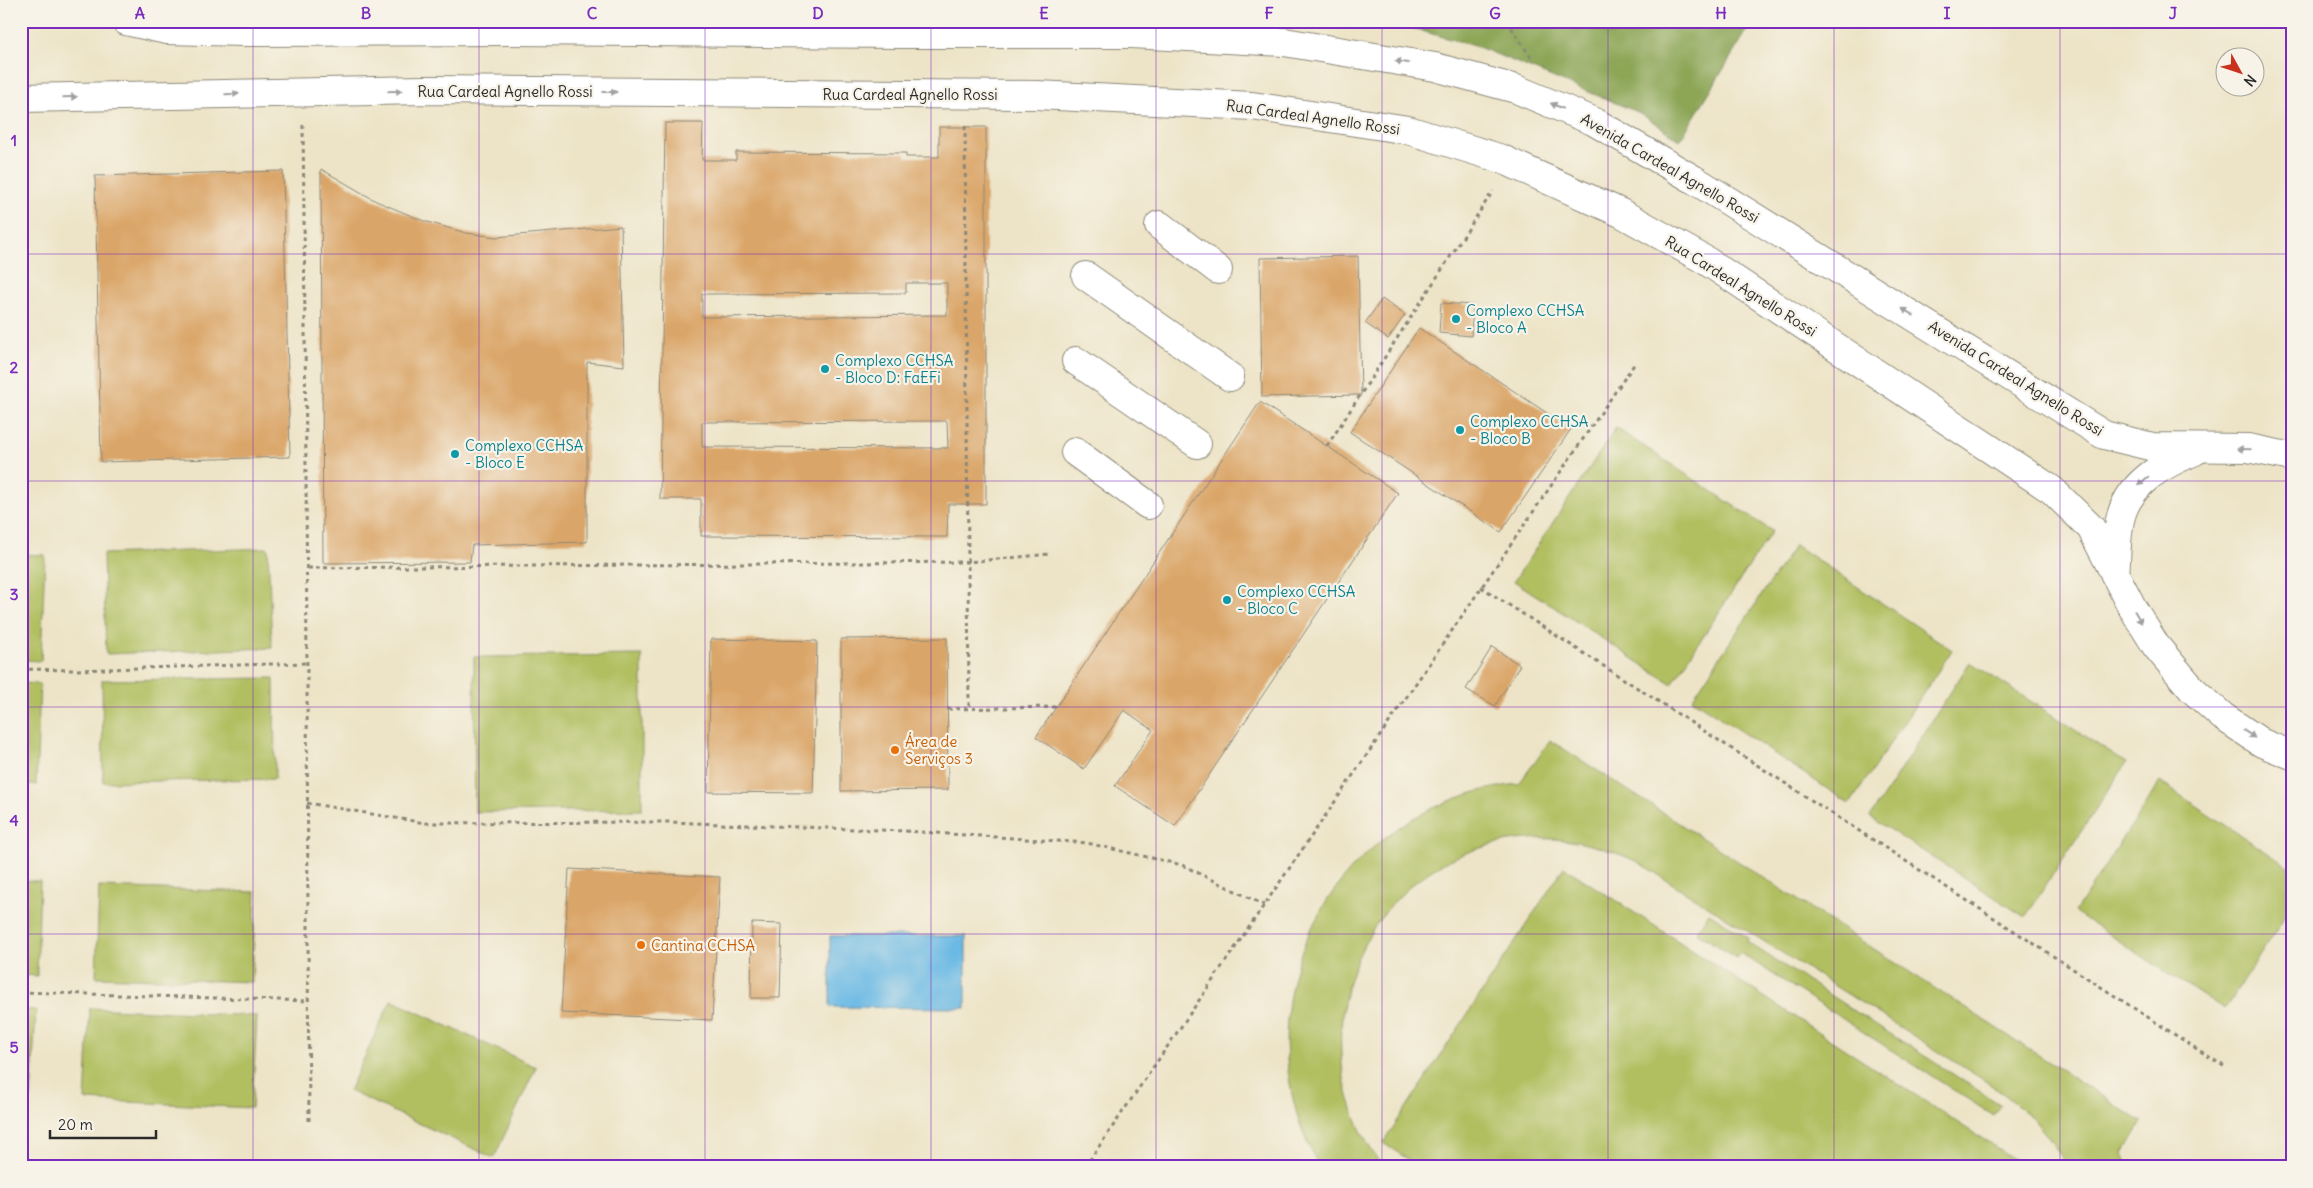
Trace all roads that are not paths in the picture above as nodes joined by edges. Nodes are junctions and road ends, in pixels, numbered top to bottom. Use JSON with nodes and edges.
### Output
{"nodes":[{"id":1,"x":126,"y":21,"type":"edge"},
{"id":2,"x":21,"y":98,"type":"edge"},
{"id":3,"x":1159,"y":225,"type":"dead end"},
{"id":4,"x":1218,"y":270,"type":"dead end"},
{"id":5,"x":1086,"y":276,"type":"dead end"},
{"id":6,"x":1076,"y":361,"type":"dead end"},
{"id":7,"x":1230,"y":377,"type":"dead end"},
{"id":8,"x":1197,"y":444,"type":"dead end"},
{"id":9,"x":2200,"y":449,"type":"junction"},
{"id":10,"x":1075,"y":452,"type":"dead end"},
{"id":11,"x":2292,"y":457,"type":"edge"},
{"id":12,"x":1148,"y":505,"type":"dead end"},
{"id":13,"x":2115,"y":574,"type":"junction"},
{"id":14,"x":2292,"y":755,"type":"edge"}],
"edges":[{"from":9,"to":1,"type":"street","name":"Avenida Cardeal Agnello Rossi","one_way":true},
{"from":2,"to":13,"type":"street","name":"Rua Cardeal Agnello Rossi","one_way":true},
{"from":3,"to":4,"type":"street"},
{"from":5,"to":7,"type":"street"},
{"from":6,"to":8,"type":"street"},
{"from":11,"to":9,"type":"street","name":"Avenida Cardeal Agnello Rossi","one_way":true},
{"from":9,"to":13,"type":"street","one_way":true},
{"from":10,"to":12,"type":"street"},
{"from":13,"to":14,"type":"street","name":"Rua Cardeal Agnello Rossi","one_way":true}]}
